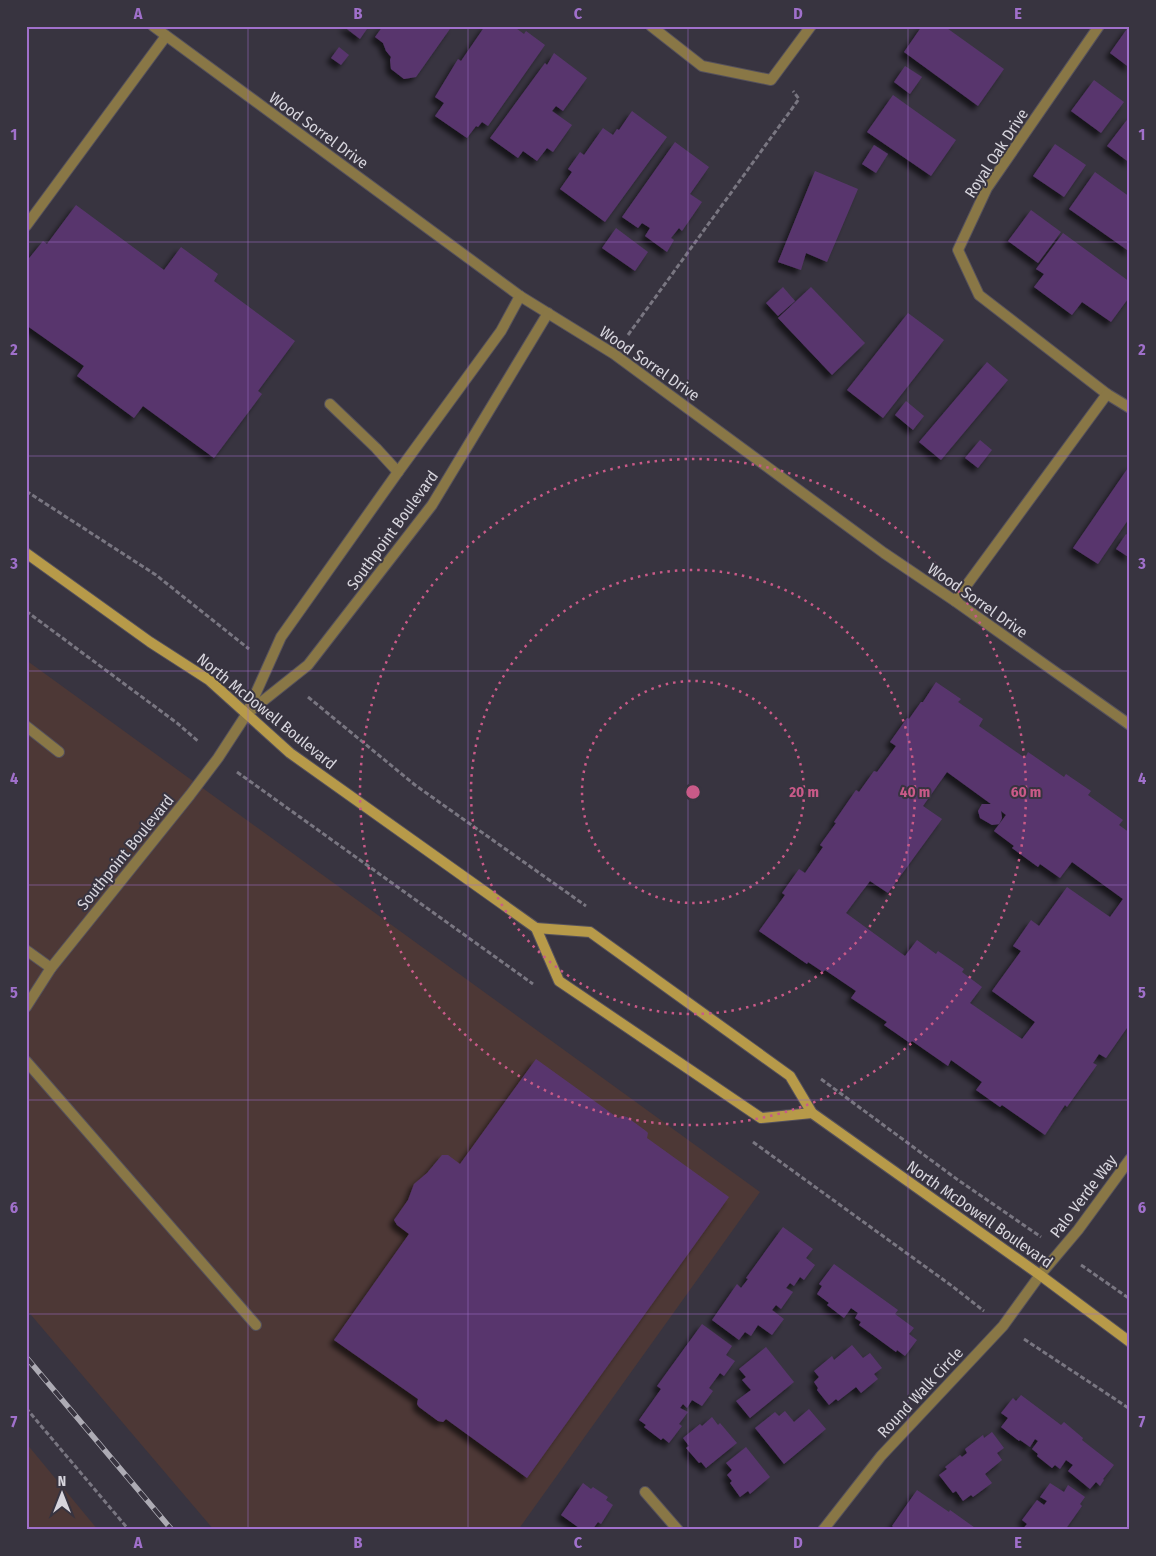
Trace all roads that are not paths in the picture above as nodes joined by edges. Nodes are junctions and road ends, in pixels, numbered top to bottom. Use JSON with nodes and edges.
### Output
{"nodes":[{"id":1,"x":153,"y":26,"type":"edge"},
{"id":2,"x":652,"y":26,"type":"edge"},
{"id":3,"x":811,"y":26,"type":"edge"},
{"id":4,"x":1100,"y":26,"type":"edge"},
{"id":5,"x":166,"y":36,"type":"junction"},
{"id":6,"x":26,"y":226,"type":"edge"},
{"id":7,"x":520,"y":296,"type":"junction"},
{"id":8,"x":548,"y":313,"type":"junction"},
{"id":9,"x":1107,"y":394,"type":"junction"},
{"id":10,"x":330,"y":404,"type":"dead end"},
{"id":11,"x":1130,"y":408,"type":"edge"},
{"id":12,"x":398,"y":472,"type":"junction"},
{"id":13,"x":26,"y":553,"type":"edge"},
{"id":14,"x":955,"y":601,"type":"junction"},
{"id":15,"x":246,"y":714,"type":"junction"},
{"id":16,"x":1130,"y":725,"type":"edge"},
{"id":17,"x":26,"y":726,"type":"edge"},
{"id":18,"x":58,"y":752,"type":"dead end"},
{"id":19,"x":536,"y":928,"type":"junction"},
{"id":20,"x":26,"y":950,"type":"edge"},
{"id":21,"x":51,"y":968,"type":"junction"},
{"id":22,"x":26,"y":1007,"type":"edge"},
{"id":23,"x":26,"y":1061,"type":"edge"},
{"id":24,"x":812,"y":1113,"type":"junction"},
{"id":25,"x":1130,"y":1159,"type":"edge"},
{"id":26,"x":1040,"y":1275,"type":"junction"},
{"id":27,"x":256,"y":1325,"type":"dead end"},
{"id":28,"x":1130,"y":1342,"type":"edge"},
{"id":29,"x":645,"y":1492,"type":"dead end"},
{"id":30,"x":678,"y":1530,"type":"edge"},
{"id":31,"x":823,"y":1530,"type":"edge"}],
"edges":[{"from":1,"to":5,"type":"street","name":"Wood Sorrel Drive"},
{"from":2,"to":3,"type":"street"},
{"from":4,"to":9,"type":"street","name":"Royal Oak Drive"},
{"from":5,"to":6,"type":"street"},
{"from":5,"to":7,"type":"street","name":"Wood Sorrel Drive"},
{"from":7,"to":8,"type":"street","name":"Wood Sorrel Drive"},
{"from":7,"to":12,"type":"street","name":"Southpoint Boulevard"},
{"from":8,"to":14,"type":"street","name":"Wood Sorrel Drive"},
{"from":8,"to":15,"type":"street","name":"Southpoint Boulevard"},
{"from":9,"to":11,"type":"street"},
{"from":9,"to":14,"type":"street"},
{"from":10,"to":12,"type":"street"},
{"from":12,"to":15,"type":"street","name":"Southpoint Boulevard"},
{"from":13,"to":15,"type":"main road","name":"North McDowell Boulevard"},
{"from":14,"to":16,"type":"street","name":"Wood Sorrel Drive"},
{"from":15,"to":19,"type":"main road","name":"North McDowell Boulevard"},
{"from":15,"to":21,"type":"street","name":"Southpoint Boulevard"},
{"from":17,"to":18,"type":"street"},
{"from":19,"to":24,"type":"main road","name":"North McDowell Boulevard"},
{"from":19,"to":24,"type":"main road"},
{"from":20,"to":21,"type":"street"},
{"from":21,"to":22,"type":"street","name":"Southpoint Boulevard"},
{"from":23,"to":27,"type":"street"},
{"from":24,"to":26,"type":"main road","name":"North McDowell Boulevard"},
{"from":25,"to":26,"type":"street","name":"Palo Verde Way"},
{"from":26,"to":28,"type":"main road","name":"North McDowell Boulevard"},
{"from":26,"to":31,"type":"street","name":"Round Walk Circle"},
{"from":29,"to":30,"type":"street"}]}
